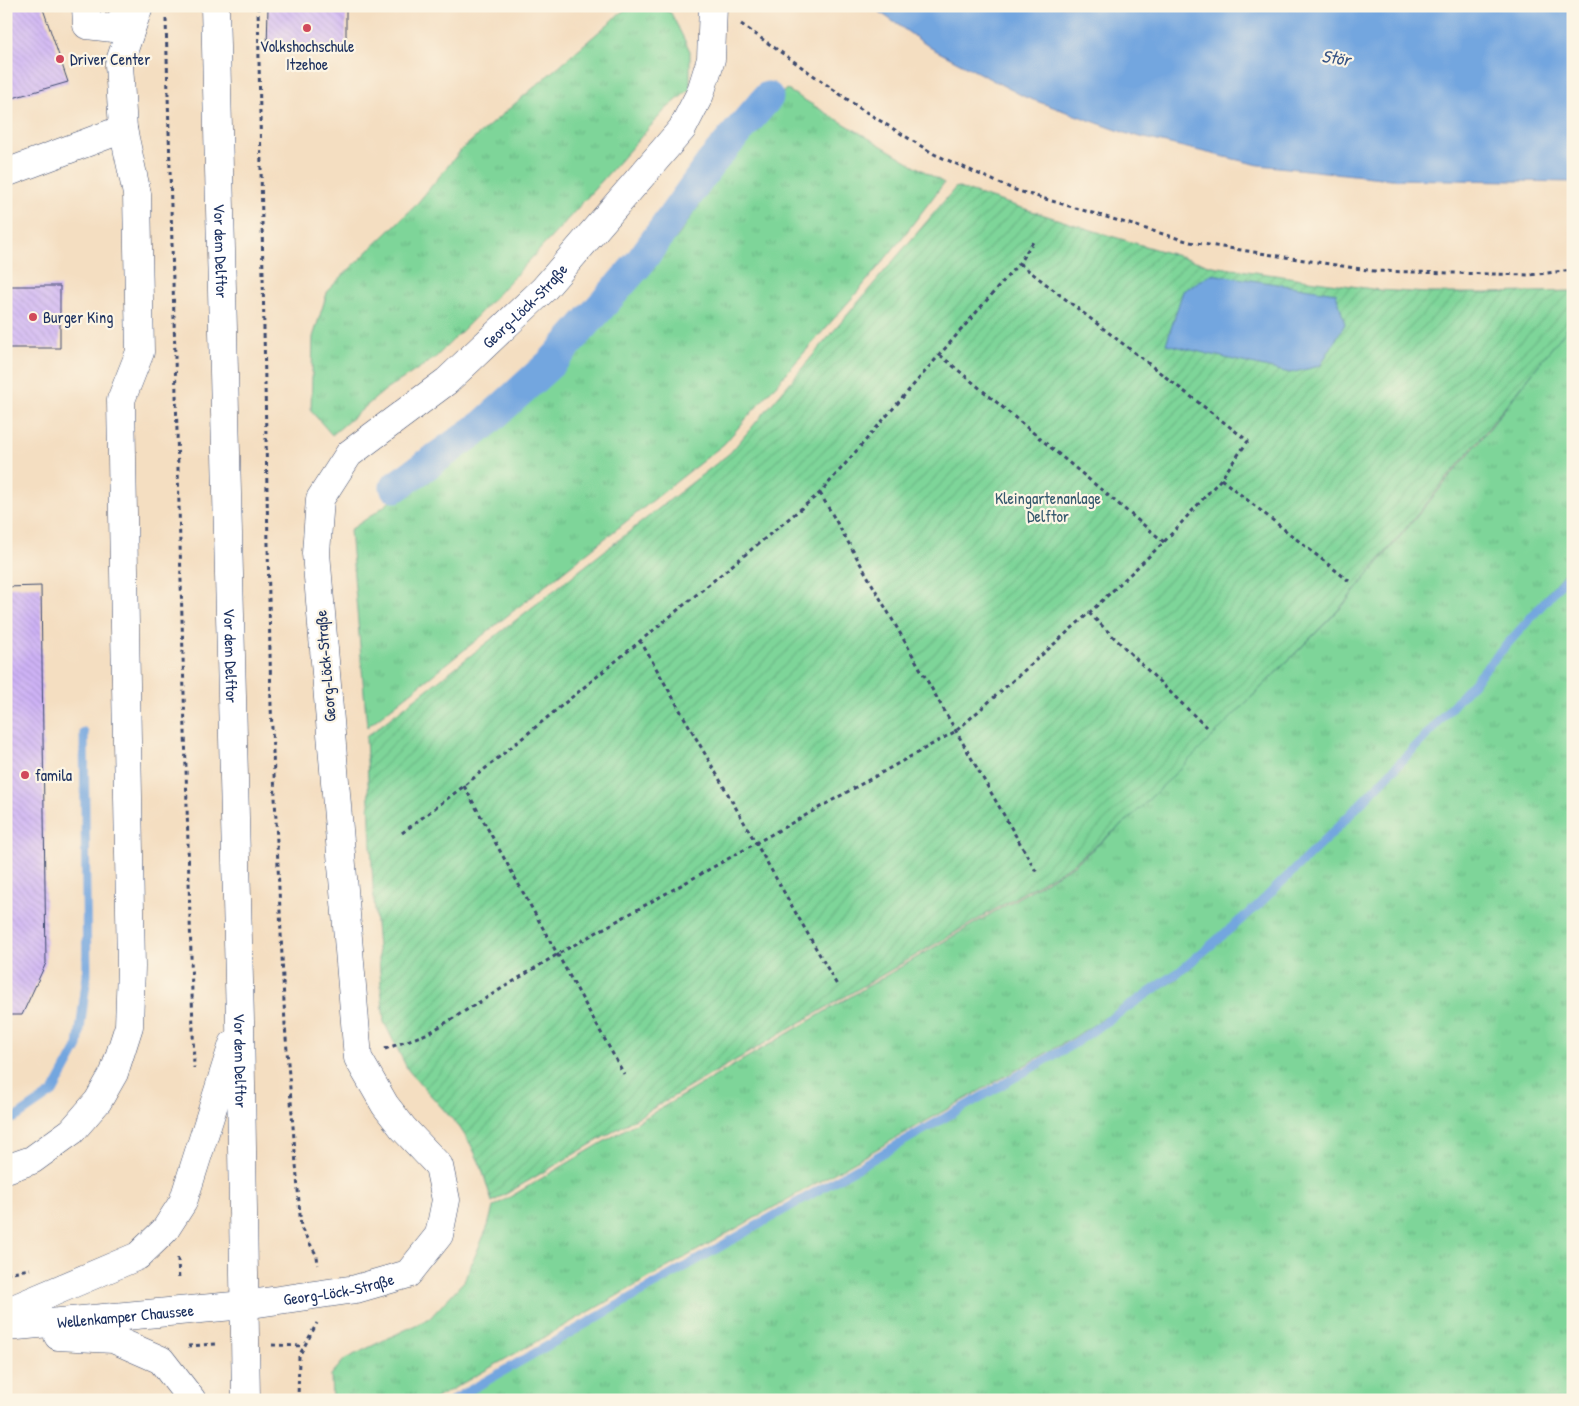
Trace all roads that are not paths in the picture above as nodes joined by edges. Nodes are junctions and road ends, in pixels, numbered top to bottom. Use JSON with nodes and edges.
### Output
{"nodes":[{"id":1,"x":86,"y":6,"type":"edge"},
{"id":2,"x":137,"y":6,"type":"edge"},
{"id":3,"x":215,"y":6,"type":"edge"},
{"id":4,"x":713,"y":6,"type":"edge"},
{"id":5,"x":123,"y":129,"type":"junction"},
{"id":6,"x":6,"y":173,"type":"edge"},
{"id":7,"x":240,"y":1021,"type":"junction"},
{"id":8,"x":6,"y":1169,"type":"edge"},
{"id":9,"x":244,"y":1305,"type":"junction"},
{"id":10,"x":6,"y":1312,"type":"edge"},
{"id":11,"x":6,"y":1327,"type":"edge"},
{"id":12,"x":6,"y":1333,"type":"edge"},
{"id":13,"x":192,"y":1400,"type":"edge"},
{"id":14,"x":246,"y":1400,"type":"edge"}],
"edges":[{"from":1,"to":2,"type":"street"},
{"from":2,"to":5,"type":"street"},
{"from":3,"to":7,"type":"street","name":"Vor dem Delftor"},
{"from":4,"to":9,"type":"street","name":"Georg-Löck-Straße"},
{"from":5,"to":6,"type":"street"},
{"from":5,"to":8,"type":"street"},
{"from":7,"to":9,"type":"street","name":"Vor dem Delftor"},
{"from":7,"to":10,"type":"street"},
{"from":9,"to":11,"type":"street","name":"Wellenkamper Chaussee"},
{"from":9,"to":14,"type":"street","name":"Vor dem Delftor"},
{"from":12,"to":13,"type":"street"}]}
